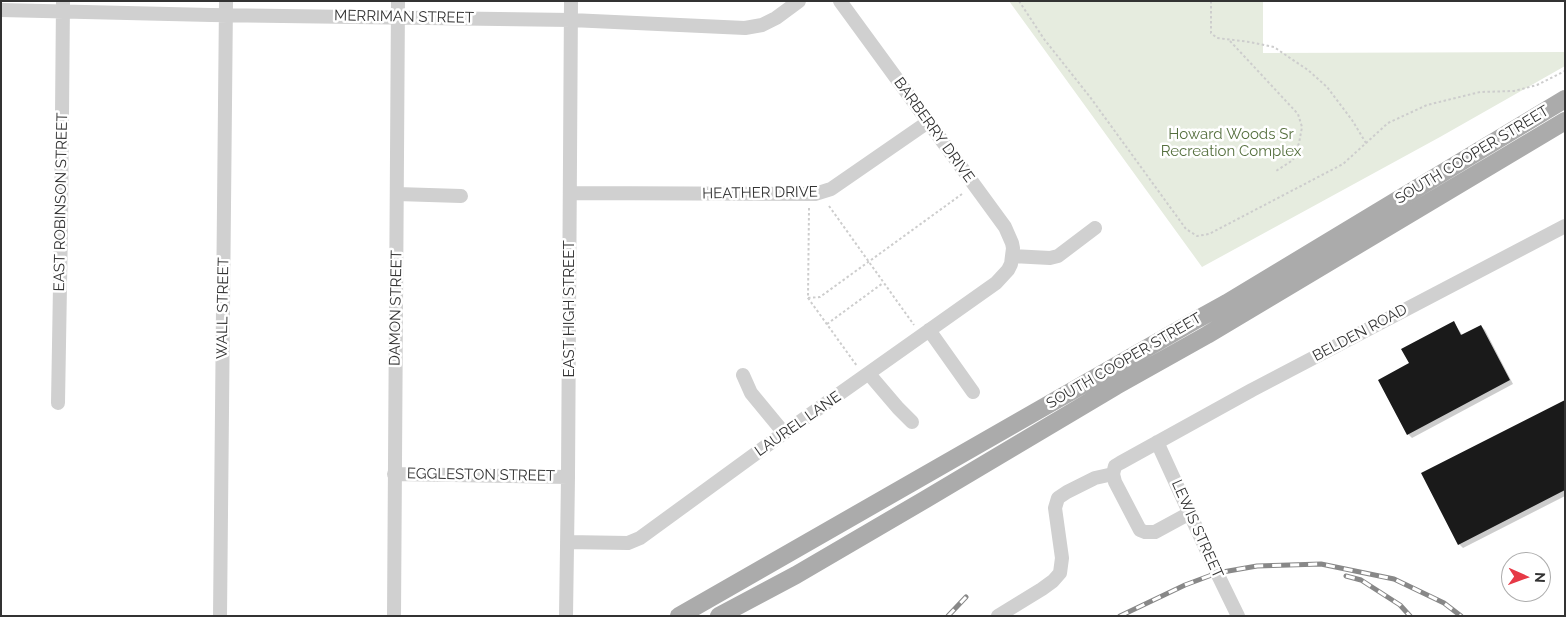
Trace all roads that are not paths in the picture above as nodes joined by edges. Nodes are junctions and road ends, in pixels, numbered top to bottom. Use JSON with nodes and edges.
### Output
{"nodes":[{"id":1,"x":398,"y":1,"type":"edge"},
{"id":2,"x":571,"y":1,"type":"edge"},
{"id":3,"x":799,"y":1,"type":"edge"},
{"id":4,"x":840,"y":1,"type":"edge"},
{"id":5,"x":63,"y":7,"type":"edge"},
{"id":6,"x":226,"y":8,"type":"edge"},
{"id":7,"x":1,"y":10,"type":"edge"},
{"id":8,"x":398,"y":17,"type":"junction"},
{"id":9,"x":571,"y":20,"type":"junction"},
{"id":10,"x":1565,"y":99,"type":"edge"},
{"id":11,"x":1565,"y":121,"type":"edge"},
{"id":12,"x":928,"y":122,"type":"junction"},
{"id":13,"x":570,"y":193,"type":"junction"},
{"id":14,"x":397,"y":194,"type":"junction"},
{"id":15,"x":461,"y":196,"type":"dead end"},
{"id":16,"x":1565,"y":226,"type":"edge"},
{"id":17,"x":1096,"y":228,"type":"dead end"},
{"id":18,"x":1012,"y":260,"type":"junction"},
{"id":19,"x":929,"y":330,"type":"junction"},
{"id":20,"x":869,"y":374,"type":"junction"},
{"id":21,"x":742,"y":375,"type":"dead end"},
{"id":22,"x":973,"y":392,"type":"dead end"},
{"id":23,"x":58,"y":403,"type":"dead end"},
{"id":24,"x":912,"y":422,"type":"dead end"},
{"id":25,"x":784,"y":433,"type":"junction"},
{"id":26,"x":1157,"y":442,"type":"junction"},
{"id":27,"x":394,"y":474,"type":"junction"},
{"id":28,"x":1113,"y":474,"type":"junction"},
{"id":29,"x":568,"y":477,"type":"junction"},
{"id":30,"x":1190,"y":513,"type":"junction"},
{"id":31,"x":567,"y":542,"type":"junction"},
{"id":32,"x":220,"y":616,"type":"edge"},
{"id":33,"x":394,"y":616,"type":"edge"},
{"id":34,"x":566,"y":616,"type":"edge"},
{"id":35,"x":678,"y":616,"type":"edge"},
{"id":36,"x":719,"y":616,"type":"edge"},
{"id":37,"x":998,"y":616,"type":"edge"},
{"id":38,"x":1238,"y":616,"type":"edge"}],
"edges":[{"from":1,"to":8,"type":"street","name":"DAMON STREET"},
{"from":2,"to":9,"type":"street","name":"EAST HIGH STREET"},
{"from":3,"to":9,"type":"street","name":"MERRIMAN STREET"},
{"from":4,"to":12,"type":"street","name":"BARBERRY DRIVE"},
{"from":5,"to":6,"type":"street","name":"MERRIMAN STREET"},
{"from":5,"to":7,"type":"street","name":"MERRIMAN STREET"},
{"from":5,"to":23,"type":"street","name":"EAST ROBINSON STREET"},
{"from":6,"to":8,"type":"street","name":"MERRIMAN STREET"},
{"from":6,"to":32,"type":"street","name":"WALL STREET"},
{"from":8,"to":9,"type":"street","name":"MERRIMAN STREET"},
{"from":8,"to":14,"type":"street","name":"DAMON STREET"},
{"from":9,"to":13,"type":"street","name":"EAST HIGH STREET"},
{"from":10,"to":35,"type":"main road","name":"SOUTH COOPER STREET"},
{"from":11,"to":36,"type":"main road","name":"SOUTH COOPER STREET"},
{"from":12,"to":13,"type":"street","name":"HEATHER DRIVE"},
{"from":12,"to":18,"type":"street","name":"BARBERRY DRIVE"},
{"from":13,"to":29,"type":"street","name":"EAST HIGH STREET"},
{"from":14,"to":15,"type":"street"},
{"from":14,"to":27,"type":"street","name":"DAMON STREET"},
{"from":16,"to":26,"type":"street","name":"BELDEN ROAD"},
{"from":17,"to":18,"type":"street"},
{"from":18,"to":19,"type":"street","name":"LAUREL LANE"},
{"from":19,"to":20,"type":"street","name":"LAUREL LANE"},
{"from":19,"to":22,"type":"street"},
{"from":20,"to":24,"type":"street"},
{"from":20,"to":25,"type":"street","name":"LAUREL LANE"},
{"from":21,"to":25,"type":"street"},
{"from":25,"to":31,"type":"street","name":"LAUREL LANE"},
{"from":26,"to":28,"type":"street","name":"BELDEN ROAD"},
{"from":26,"to":30,"type":"street","name":"LEWIS STREET"},
{"from":27,"to":29,"type":"street","name":"EGGLESTON STREET"},
{"from":27,"to":33,"type":"street","name":"DAMON STREET"},
{"from":28,"to":30,"type":"street"},
{"from":28,"to":37,"type":"street"},
{"from":29,"to":31,"type":"street","name":"EAST HIGH STREET"},
{"from":30,"to":38,"type":"street","name":"LEWIS STREET"},
{"from":31,"to":34,"type":"street","name":"EAST HIGH STREET"}]}
